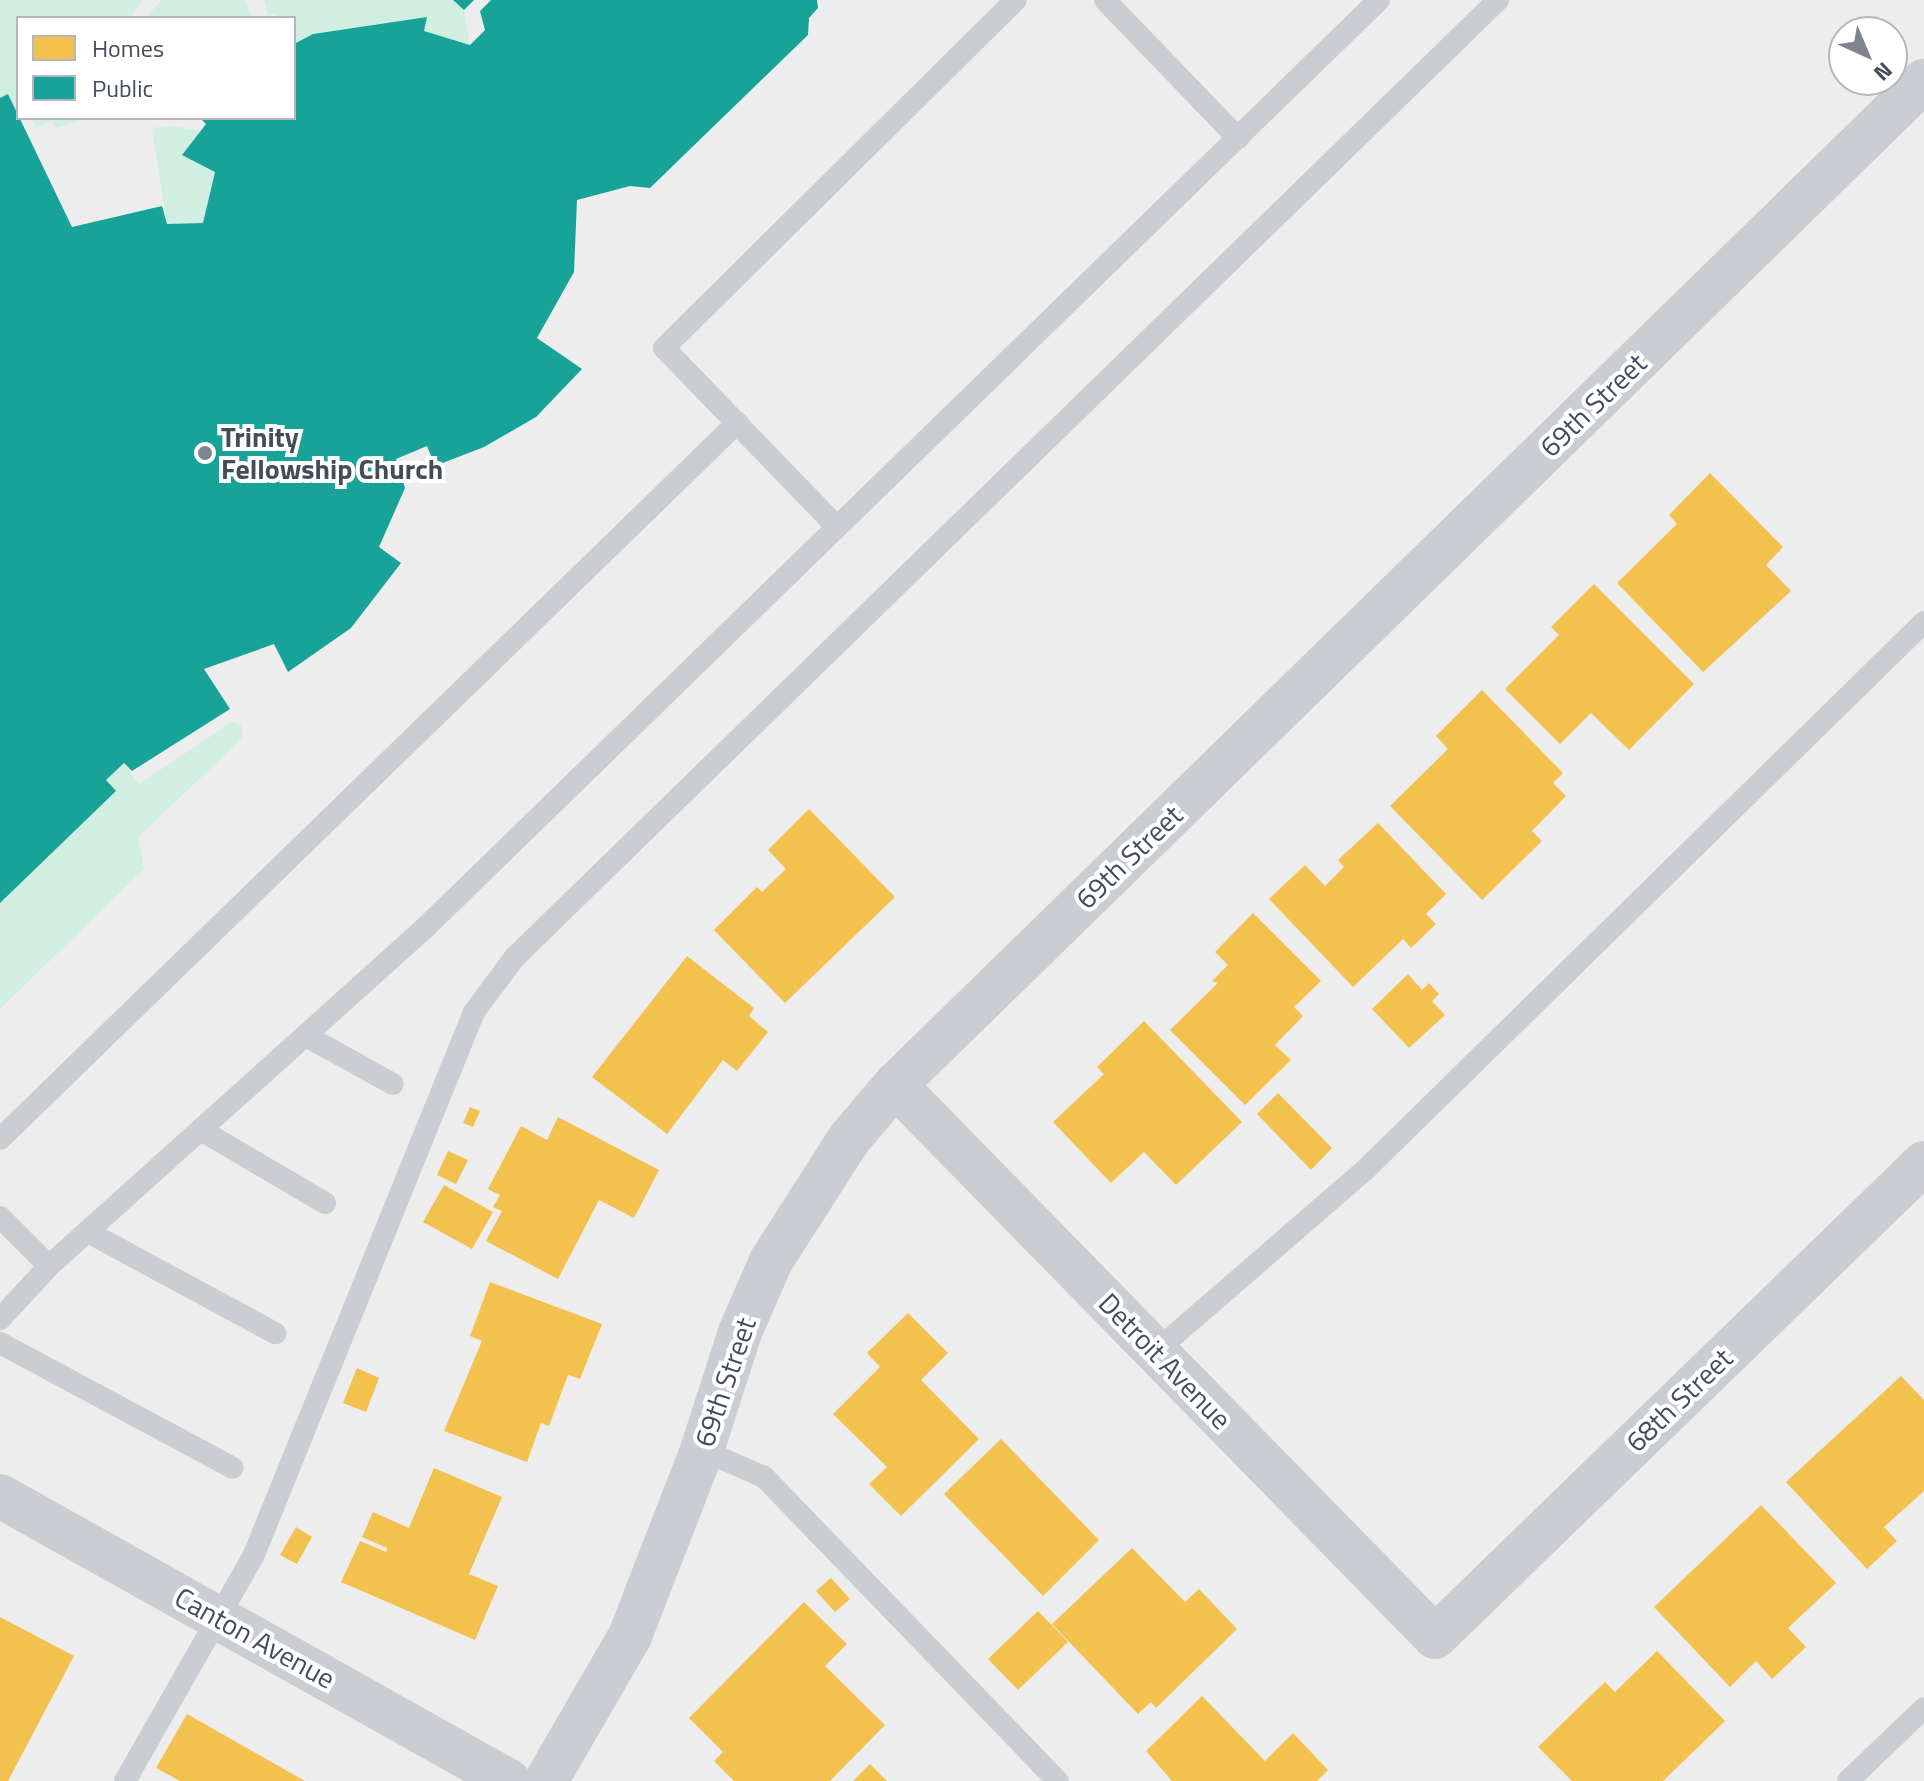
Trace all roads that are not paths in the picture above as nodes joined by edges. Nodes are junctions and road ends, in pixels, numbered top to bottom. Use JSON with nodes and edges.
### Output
{"nodes":[{"id":1,"x":1016,"y":0,"type":"edge"},
{"id":2,"x":1105,"y":0,"type":"edge"},
{"id":3,"x":1379,"y":0,"type":"edge"},
{"id":4,"x":1498,"y":0,"type":"edge"},
{"id":5,"x":1924,"y":81,"type":"edge"},
{"id":6,"x":1238,"y":138,"type":"junction"},
{"id":7,"x":737,"y":423,"type":"junction"},
{"id":8,"x":837,"y":527,"type":"junction"},
{"id":9,"x":1924,"y":622,"type":"edge"},
{"id":10,"x":306,"y":1036,"type":"junction"},
{"id":11,"x":393,"y":1084,"type":"dead end"},
{"id":12,"x":895,"y":1085,"type":"junction"},
{"id":13,"x":201,"y":1130,"type":"junction"},
{"id":14,"x":0,"y":1139,"type":"edge"},
{"id":15,"x":1924,"y":1163,"type":"edge"},
{"id":16,"x":325,"y":1203,"type":"dead end"},
{"id":17,"x":0,"y":1217,"type":"edge"},
{"id":18,"x":88,"y":1232,"type":"junction"},
{"id":19,"x":49,"y":1266,"type":"junction"},
{"id":20,"x":0,"y":1319,"type":"edge"},
{"id":21,"x":275,"y":1333,"type":"dead end"},
{"id":22,"x":0,"y":1343,"type":"edge"},
{"id":23,"x":1156,"y":1351,"type":"junction"},
{"id":24,"x":702,"y":1450,"type":"junction"},
{"id":25,"x":233,"y":1468,"type":"dead end"},
{"id":26,"x":0,"y":1496,"type":"edge"},
{"id":27,"x":216,"y":1616,"type":"junction"},
{"id":28,"x":1435,"y":1637,"type":"joint"},
{"id":29,"x":1924,"y":1708,"type":"edge"},
{"id":30,"x":125,"y":1781,"type":"edge"},
{"id":31,"x":509,"y":1781,"type":"edge"},
{"id":32,"x":546,"y":1781,"type":"edge"},
{"id":33,"x":1058,"y":1781,"type":"edge"},
{"id":34,"x":1848,"y":1781,"type":"edge"}],
"edges":[{"from":1,"to":7,"type":"lane"},
{"from":2,"to":6,"type":"lane"},
{"from":3,"to":6,"type":"lane"},
{"from":4,"to":27,"type":"lane"},
{"from":5,"to":12,"type":"street","name":"69th Street"},
{"from":6,"to":8,"type":"lane"},
{"from":7,"to":8,"type":"lane"},
{"from":7,"to":14,"type":"lane"},
{"from":8,"to":10,"type":"lane"},
{"from":9,"to":23,"type":"lane"},
{"from":10,"to":11,"type":"lane"},
{"from":10,"to":13,"type":"lane"},
{"from":12,"to":23,"type":"street","name":"Detroit Avenue"},
{"from":12,"to":24,"type":"street","name":"69th Street"},
{"from":13,"to":16,"type":"lane"},
{"from":13,"to":18,"type":"lane"},
{"from":15,"to":28,"type":"street","name":"68th Street"},
{"from":17,"to":19,"type":"lane"},
{"from":18,"to":19,"type":"lane"},
{"from":18,"to":21,"type":"lane"},
{"from":19,"to":20,"type":"lane"},
{"from":22,"to":25,"type":"lane"},
{"from":23,"to":28,"type":"street","name":"Detroit Avenue"},
{"from":24,"to":32,"type":"street","name":"69th Street"},
{"from":24,"to":33,"type":"lane"},
{"from":26,"to":27,"type":"street","name":"Canton Avenue"},
{"from":27,"to":30,"type":"lane"},
{"from":27,"to":31,"type":"street","name":"Canton Avenue"},
{"from":29,"to":34,"type":"lane"}]}
